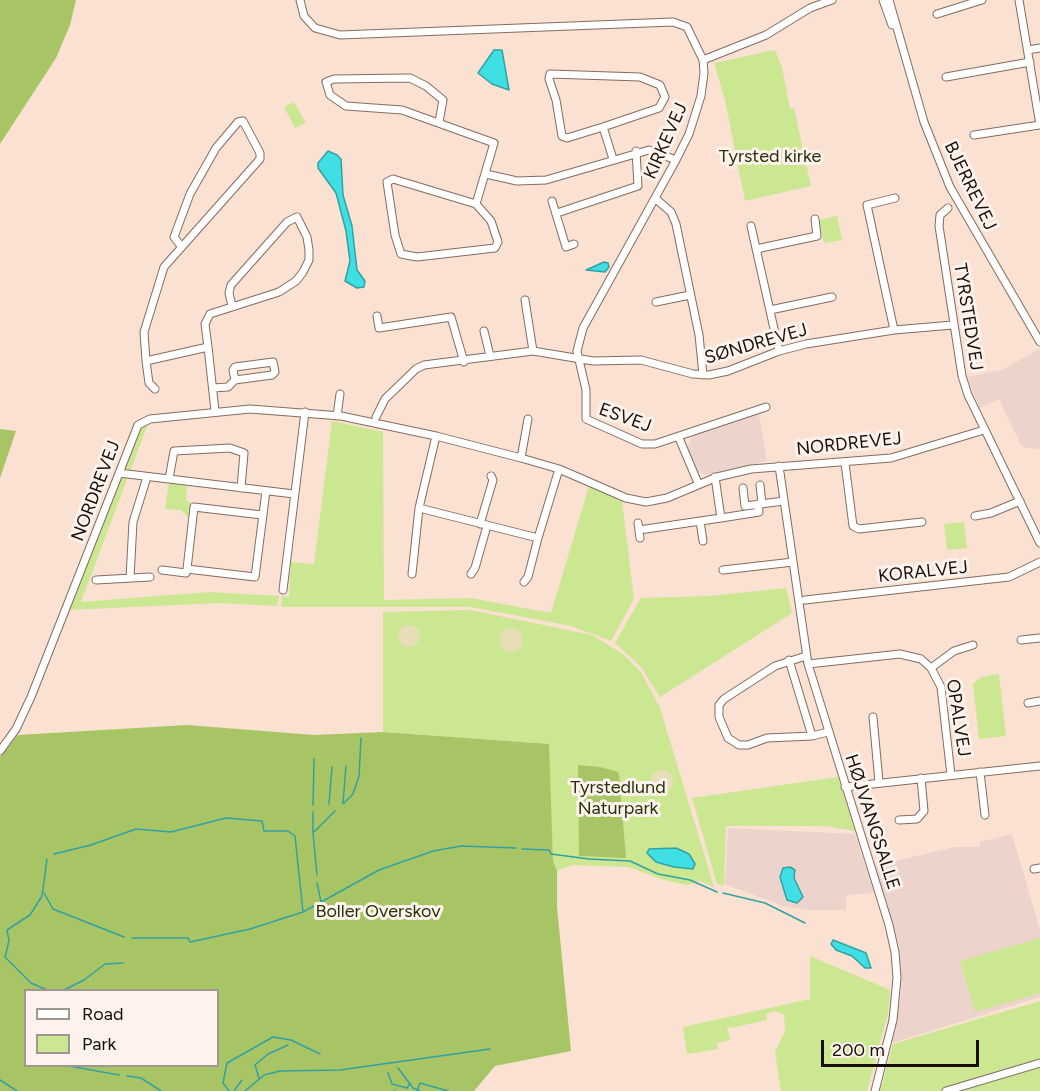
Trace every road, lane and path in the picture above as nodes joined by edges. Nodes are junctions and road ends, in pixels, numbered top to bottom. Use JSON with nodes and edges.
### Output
{"nodes":[{"id":1,"x":300,"y":0,"type":"edge"},
{"id":2,"x":832,"y":0,"type":"edge"},
{"id":3,"x":883,"y":0,"type":"edge"},
{"id":4,"x":889,"y":0,"type":"edge"},
{"id":5,"x":982,"y":0,"type":"edge"},
{"id":6,"x":1019,"y":0,"type":"edge"},
{"id":7,"x":937,"y":14,"type":"dead end"},
{"id":8,"x":897,"y":33,"type":"junction"},
{"id":9,"x":1040,"y":48,"type":"edge"},
{"id":10,"x":1028,"y":50,"type":"junction"},
{"id":11,"x":703,"y":60,"type":"junction"},
{"id":12,"x":1030,"y":62,"type":"junction"},
{"id":13,"x":946,"y":76,"type":"dead end"},
{"id":14,"x":1039,"y":108,"type":"edge"},
{"id":15,"x":439,"y":122,"type":"junction"},
{"id":16,"x":603,"y":127,"type":"junction"},
{"id":17,"x":974,"y":135,"type":"dead end"},
{"id":18,"x":636,"y":152,"type":"junction"},
{"id":19,"x":613,"y":159,"type":"junction"},
{"id":20,"x":676,"y":160,"type":"junction"},
{"id":21,"x":486,"y":174,"type":"junction"},
{"id":22,"x":895,"y":198,"type":"dead end"},
{"id":23,"x":656,"y":199,"type":"junction"},
{"id":24,"x":552,"y":201,"type":"dead end"},
{"id":25,"x":476,"y":204,"type":"junction"},
{"id":26,"x":948,"y":208,"type":"dead end"},
{"id":27,"x":557,"y":213,"type":"junction"},
{"id":28,"x":815,"y":219,"type":"dead end"},
{"id":29,"x":751,"y":226,"type":"dead end"},
{"id":30,"x":574,"y":244,"type":"dead end"},
{"id":31,"x":181,"y":246,"type":"junction"},
{"id":32,"x":756,"y":249,"type":"junction"},
{"id":33,"x":690,"y":295,"type":"junction"},
{"id":34,"x":832,"y":297,"type":"dead end"},
{"id":35,"x":525,"y":300,"type":"dead end"},
{"id":36,"x":656,"y":302,"type":"dead end"},
{"id":37,"x":232,"y":306,"type":"junction"},
{"id":38,"x":770,"y":310,"type":"junction"},
{"id":39,"x":377,"y":316,"type":"dead end"},
{"id":40,"x":952,"y":326,"type":"junction"},
{"id":41,"x":894,"y":330,"type":"junction"},
{"id":42,"x":484,"y":331,"type":"dead end"},
{"id":43,"x":1040,"y":342,"type":"edge"},
{"id":44,"x":208,"y":347,"type":"junction"},
{"id":45,"x":533,"y":351,"type":"junction"},
{"id":46,"x":779,"y":351,"type":"junction"},
{"id":47,"x":490,"y":357,"type":"junction"},
{"id":48,"x":578,"y":358,"type":"junction"},
{"id":49,"x":146,"y":361,"type":"junction"},
{"id":50,"x":464,"y":362,"type":"junction"},
{"id":51,"x":703,"y":375,"type":"junction"},
{"id":52,"x":235,"y":380,"type":"junction"},
{"id":53,"x":213,"y":388,"type":"junction"},
{"id":54,"x":154,"y":389,"type":"dead end"},
{"id":55,"x":340,"y":394,"type":"dead end"},
{"id":56,"x":765,"y":407,"type":"dead end"},
{"id":57,"x":214,"y":411,"type":"junction"},
{"id":58,"x":305,"y":412,"type":"junction"},
{"id":59,"x":337,"y":416,"type":"junction"},
{"id":60,"x":376,"y":417,"type":"dead end"},
{"id":61,"x":528,"y":419,"type":"dead end"},
{"id":62,"x":984,"y":430,"type":"junction"},
{"id":63,"x":436,"y":436,"type":"junction"},
{"id":64,"x":679,"y":438,"type":"junction"},
{"id":65,"x":521,"y":458,"type":"junction"},
{"id":66,"x":845,"y":463,"type":"junction"},
{"id":67,"x":779,"y":466,"type":"junction"},
{"id":68,"x":559,"y":469,"type":"junction"},
{"id":69,"x":119,"y":473,"type":"junction"},
{"id":70,"x":491,"y":476,"type":"dead end"},
{"id":71,"x":147,"y":477,"type":"junction"},
{"id":72,"x":715,"y":477,"type":"junction"},
{"id":73,"x":169,"y":479,"type":"junction"},
{"id":74,"x":698,"y":483,"type":"junction"},
{"id":75,"x":760,"y":486,"type":"dead end"},
{"id":76,"x":241,"y":488,"type":"junction"},
{"id":77,"x":743,"y":488,"type":"dead end"},
{"id":78,"x":266,"y":491,"type":"junction"},
{"id":79,"x":294,"y":494,"type":"junction"},
{"id":80,"x":784,"y":501,"type":"junction"},
{"id":81,"x":1020,"y":501,"type":"junction"},
{"id":82,"x":760,"y":504,"type":"junction"},
{"id":83,"x":419,"y":508,"type":"junction"},
{"id":84,"x":262,"y":515,"type":"junction"},
{"id":85,"x":975,"y":516,"type":"dead end"},
{"id":86,"x":721,"y":518,"type":"junction"},
{"id":87,"x":700,"y":520,"type":"junction"},
{"id":88,"x":922,"y":522,"type":"dead end"},
{"id":89,"x":484,"y":525,"type":"junction"},
{"id":90,"x":639,"y":530,"type":"dead end"},
{"id":91,"x":1037,"y":530,"type":"edge"},
{"id":92,"x":538,"y":538,"type":"junction"},
{"id":93,"x":703,"y":541,"type":"dead end"},
{"id":94,"x":1040,"y":543,"type":"edge"},
{"id":95,"x":793,"y":562,"type":"junction"},
{"id":96,"x":1040,"y":562,"type":"edge"},
{"id":97,"x":187,"y":569,"type":"junction"},
{"id":98,"x":162,"y":570,"type":"dead end"},
{"id":99,"x":723,"y":570,"type":"dead end"},
{"id":100,"x":412,"y":574,"type":"dead end"},
{"id":101,"x":471,"y":574,"type":"dead end"},
{"id":102,"x":150,"y":577,"type":"dead end"},
{"id":103,"x":130,"y":578,"type":"junction"},
{"id":104,"x":96,"y":580,"type":"dead end"},
{"id":105,"x":524,"y":582,"type":"dead end"},
{"id":106,"x":283,"y":590,"type":"dead end"},
{"id":107,"x":806,"y":600,"type":"dead end"},
{"id":108,"x":1040,"y":638,"type":"edge"},
{"id":109,"x":1021,"y":640,"type":"dead end"},
{"id":110,"x":973,"y":645,"type":"dead end"},
{"id":111,"x":789,"y":660,"type":"junction"},
{"id":112,"x":807,"y":660,"type":"junction"},
{"id":113,"x":932,"y":668,"type":"junction"},
{"id":114,"x":1040,"y":701,"type":"edge"},
{"id":115,"x":1028,"y":702,"type":"dead end"},
{"id":116,"x":873,"y":717,"type":"dead end"},
{"id":117,"x":828,"y":732,"type":"junction"},
{"id":118,"x":812,"y":736,"type":"junction"},
{"id":119,"x":0,"y":751,"type":"edge"},
{"id":120,"x":1040,"y":766,"type":"edge"},
{"id":121,"x":980,"y":772,"type":"junction"},
{"id":122,"x":951,"y":775,"type":"junction"},
{"id":123,"x":921,"y":778,"type":"junction"},
{"id":124,"x":879,"y":782,"type":"junction"},
{"id":125,"x":845,"y":787,"type":"junction"},
{"id":126,"x":985,"y":815,"type":"dead end"},
{"id":127,"x":899,"y":820,"type":"dead end"},
{"id":128,"x":1040,"y":1063,"type":"edge"},
{"id":129,"x":875,"y":1091,"type":"edge"},
{"id":130,"x":946,"y":1091,"type":"edge"}],
"edges":[{"from":1,"to":11,"type":"street"},
{"from":2,"to":11,"type":"street"},
{"from":3,"to":8,"type":"street","name":"BJERREVEJ"},
{"from":4,"to":8,"type":"street","name":"BJERREVEJ"},
{"from":5,"to":7,"type":"street"},
{"from":6,"to":10,"type":"street"},
{"from":8,"to":43,"type":"street","name":"BJERREVEJ"},
{"from":9,"to":10,"type":"street"},
{"from":10,"to":12,"type":"street"},
{"from":11,"to":20,"type":"street","name":"KIRKEVEJ"},
{"from":12,"to":13,"type":"street"},
{"from":12,"to":14,"type":"street"},
{"from":14,"to":17,"type":"street"},
{"from":15,"to":15,"type":"street"},
{"from":15,"to":21,"type":"street"},
{"from":16,"to":16,"type":"street"},
{"from":16,"to":19,"type":"street"},
{"from":18,"to":19,"type":"street"},
{"from":18,"to":20,"type":"street"},
{"from":18,"to":27,"type":"street"},
{"from":19,"to":21,"type":"street"},
{"from":20,"to":23,"type":"street","name":"KIRKEVEJ"},
{"from":21,"to":25,"type":"street"},
{"from":22,"to":41,"type":"street"},
{"from":23,"to":33,"type":"street"},
{"from":23,"to":48,"type":"street","name":"KIRKEVEJ"},
{"from":24,"to":27,"type":"street"},
{"from":25,"to":25,"type":"street"},
{"from":26,"to":40,"type":"street","name":"TYRSTEDVEJ"},
{"from":27,"to":30,"type":"street"},
{"from":28,"to":32,"type":"street"},
{"from":29,"to":32,"type":"street"},
{"from":31,"to":31,"type":"street"},
{"from":31,"to":49,"type":"street"},
{"from":32,"to":38,"type":"street"},
{"from":33,"to":36,"type":"street"},
{"from":33,"to":51,"type":"street"},
{"from":34,"to":38,"type":"street"},
{"from":35,"to":45,"type":"street"},
{"from":37,"to":37,"type":"street"},
{"from":37,"to":44,"type":"street"},
{"from":38,"to":46,"type":"street"},
{"from":39,"to":50,"type":"street"},
{"from":40,"to":41,"type":"street","name":"SØNDREVEJ"},
{"from":40,"to":62,"type":"street","name":"TYRSTEDVEJ"},
{"from":41,"to":46,"type":"street","name":"SØNDREVEJ"},
{"from":42,"to":47,"type":"street"},
{"from":44,"to":49,"type":"street"},
{"from":44,"to":53,"type":"street"},
{"from":45,"to":47,"type":"street","name":"SØNDREVEJ"},
{"from":45,"to":48,"type":"street","name":"SØNDREVEJ"},
{"from":46,"to":51,"type":"street","name":"SØNDREVEJ"},
{"from":47,"to":50,"type":"street","name":"SØNDREVEJ"},
{"from":48,"to":51,"type":"street","name":"SØNDREVEJ"},
{"from":48,"to":64,"type":"street","name":"ESVEJ"},
{"from":49,"to":54,"type":"street"},
{"from":50,"to":60,"type":"street","name":"SØNDREVEJ"},
{"from":52,"to":52,"type":"street"},
{"from":52,"to":53,"type":"street"},
{"from":53,"to":57,"type":"street"},
{"from":55,"to":59,"type":"street"},
{"from":56,"to":64,"type":"street","name":"ESVEJ"},
{"from":57,"to":58,"type":"street","name":"NORDREVEJ"},
{"from":57,"to":69,"type":"street","name":"NORDREVEJ"},
{"from":58,"to":59,"type":"street","name":"NORDREVEJ"},
{"from":58,"to":79,"type":"street"},
{"from":59,"to":63,"type":"street","name":"NORDREVEJ"},
{"from":61,"to":65,"type":"street"},
{"from":62,"to":66,"type":"street","name":"NORDREVEJ"},
{"from":62,"to":81,"type":"street","name":"TYRSTEDVEJ"},
{"from":63,"to":65,"type":"street","name":"NORDREVEJ"},
{"from":63,"to":83,"type":"street"},
{"from":64,"to":74,"type":"street"},
{"from":65,"to":68,"type":"street","name":"NORDREVEJ"},
{"from":66,"to":67,"type":"street","name":"NORDREVEJ"},
{"from":66,"to":88,"type":"street"},
{"from":67,"to":72,"type":"street","name":"NORDREVEJ"},
{"from":67,"to":80,"type":"street","name":"HØJVANGSALLE"},
{"from":68,"to":74,"type":"street","name":"NORDREVEJ"},
{"from":68,"to":92,"type":"street"},
{"from":69,"to":71,"type":"street"},
{"from":69,"to":119,"type":"street","name":"NORDREVEJ"},
{"from":70,"to":89,"type":"street"},
{"from":71,"to":73,"type":"street"},
{"from":71,"to":103,"type":"street"},
{"from":72,"to":74,"type":"street","name":"NORDREVEJ"},
{"from":72,"to":86,"type":"street"},
{"from":73,"to":76,"type":"street"},
{"from":73,"to":76,"type":"street"},
{"from":75,"to":82,"type":"street"},
{"from":76,"to":78,"type":"street"},
{"from":77,"to":82,"type":"street"},
{"from":78,"to":79,"type":"street"},
{"from":78,"to":84,"type":"street"},
{"from":79,"to":106,"type":"street"},
{"from":80,"to":82,"type":"street"},
{"from":80,"to":95,"type":"street","name":"HØJVANGSALLE"},
{"from":81,"to":85,"type":"street"},
{"from":81,"to":91,"type":"street","name":"TYRSTEDVEJ"},
{"from":82,"to":86,"type":"street"},
{"from":83,"to":89,"type":"street"},
{"from":83,"to":100,"type":"street"},
{"from":84,"to":97,"type":"street"},
{"from":84,"to":97,"type":"street"},
{"from":86,"to":87,"type":"street"},
{"from":87,"to":90,"type":"street"},
{"from":87,"to":93,"type":"street"},
{"from":89,"to":92,"type":"street"},
{"from":89,"to":101,"type":"street"},
{"from":91,"to":94,"type":"street","name":"TYRSTEDVEJ"},
{"from":92,"to":105,"type":"street"},
{"from":95,"to":99,"type":"street"},
{"from":95,"to":112,"type":"street","name":"HØJVANGSALLE"},
{"from":96,"to":107,"type":"street","name":"KORALVEJ"},
{"from":97,"to":98,"type":"street"},
{"from":102,"to":103,"type":"street"},
{"from":103,"to":104,"type":"street"},
{"from":108,"to":109,"type":"street"},
{"from":110,"to":113,"type":"street","name":"OPALVEJ"},
{"from":111,"to":112,"type":"street","name":"OPALVEJ"},
{"from":111,"to":118,"type":"street"},
{"from":111,"to":118,"type":"street","name":"OPALVEJ"},
{"from":112,"to":113,"type":"street","name":"OPALVEJ"},
{"from":112,"to":117,"type":"street","name":"HØJVANGSALLE"},
{"from":113,"to":122,"type":"street","name":"OPALVEJ"},
{"from":114,"to":115,"type":"street"},
{"from":116,"to":124,"type":"street"},
{"from":117,"to":118,"type":"street","name":"OPALVEJ"},
{"from":117,"to":125,"type":"street","name":"HØJVANGSALLE"},
{"from":120,"to":121,"type":"street"},
{"from":121,"to":122,"type":"street"},
{"from":121,"to":126,"type":"street"},
{"from":122,"to":123,"type":"street"},
{"from":123,"to":124,"type":"street"},
{"from":123,"to":127,"type":"street"},
{"from":124,"to":125,"type":"street"},
{"from":125,"to":129,"type":"street","name":"HØJVANGSALLE"},
{"from":128,"to":130,"type":"street"}]}
